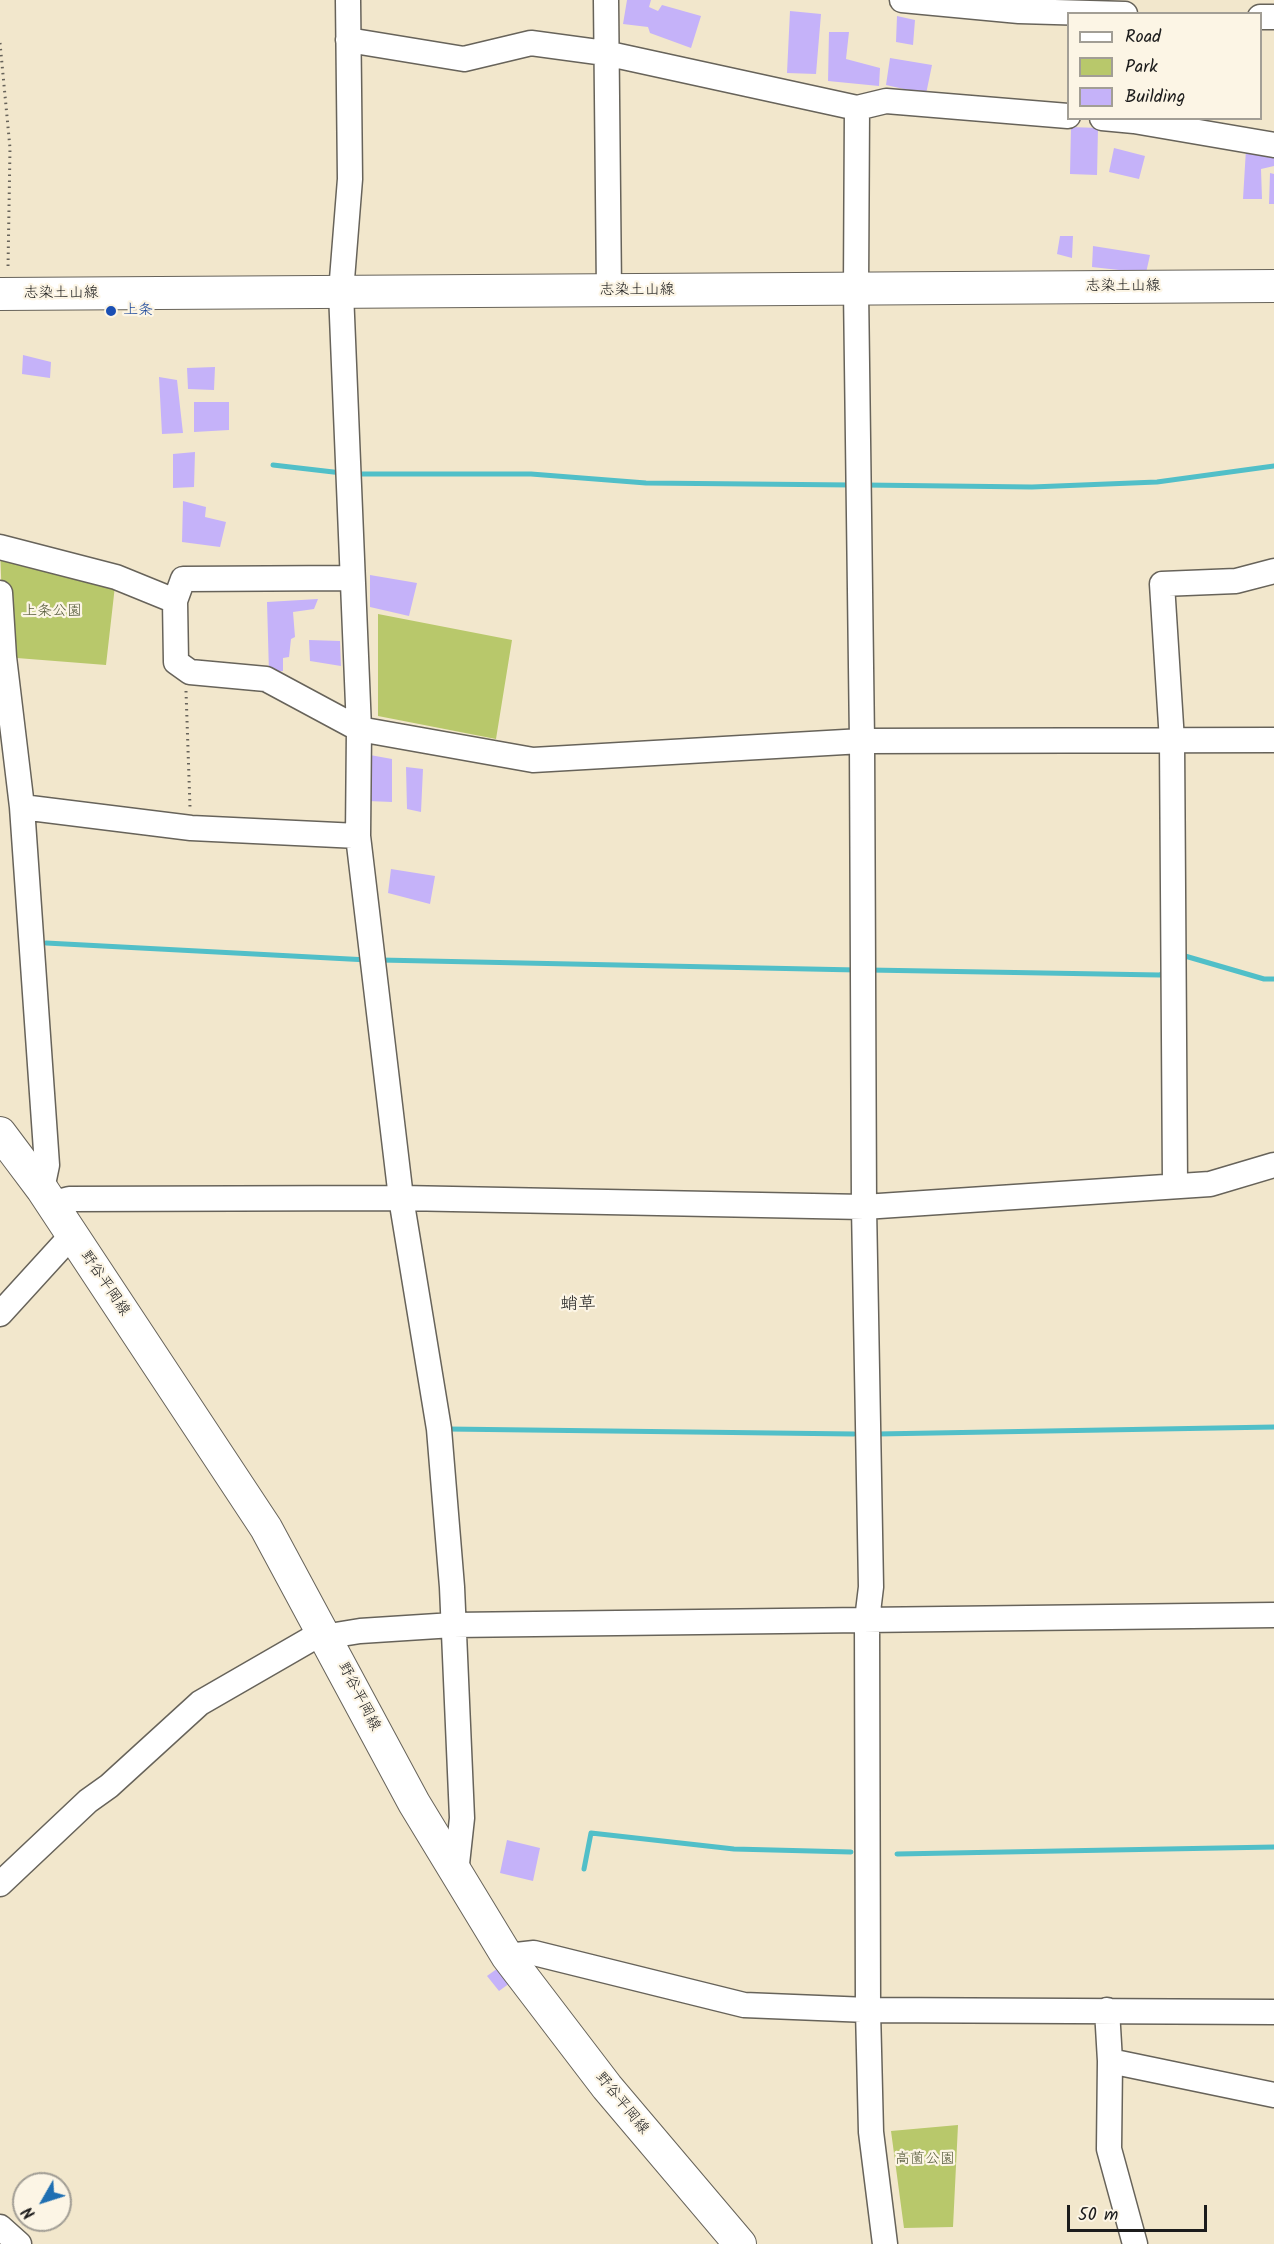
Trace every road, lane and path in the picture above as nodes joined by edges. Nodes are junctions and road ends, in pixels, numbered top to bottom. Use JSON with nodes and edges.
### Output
{"nodes":[{"id":1,"x":348,"y":0,"type":"edge"},
{"id":2,"x":606,"y":0,"type":"edge"},
{"id":3,"x":902,"y":0,"type":"edge"},
{"id":4,"x":1067,"y":12,"type":"edge"},
{"id":5,"x":348,"y":40,"type":"junction"},
{"id":6,"x":0,"y":43,"type":"edge"},
{"id":7,"x":605,"y":53,"type":"junction"},
{"id":8,"x":857,"y":108,"type":"junction"},
{"id":9,"x":1067,"y":116,"type":"edge"},
{"id":10,"x":1123,"y":120,"type":"edge"},
{"id":11,"x":1274,"y":145,"type":"edge"},
{"id":12,"x":4,"y":285,"type":"edge"},
{"id":13,"x":1274,"y":286,"type":"edge"},
{"id":14,"x":855,"y":289,"type":"junction"},
{"id":15,"x":609,"y":291,"type":"junction"},
{"id":16,"x":341,"y":292,"type":"junction"},
{"id":17,"x":0,"y":547,"type":"edge"},
{"id":18,"x":1274,"y":571,"type":"edge"},
{"id":19,"x":352,"y":578,"type":"junction"},
{"id":20,"x":0,"y":593,"type":"edge"},
{"id":21,"x":175,"y":601,"type":"junction"},
{"id":22,"x":190,"y":672,"type":"junction"},
{"id":23,"x":359,"y":729,"type":"junction"},
{"id":24,"x":1274,"y":740,"type":"edge"},
{"id":25,"x":862,"y":741,"type":"junction"},
{"id":26,"x":1172,"y":741,"type":"junction"},
{"id":27,"x":22,"y":807,"type":"junction"},
{"id":28,"x":191,"y":828,"type":"junction"},
{"id":29,"x":358,"y":836,"type":"junction"},
{"id":30,"x":0,"y":1133,"type":"edge"},
{"id":31,"x":1274,"y":1165,"type":"edge"},
{"id":32,"x":1175,"y":1184,"type":"junction"},
{"id":33,"x":46,"y":1197,"type":"junction"},
{"id":34,"x":400,"y":1198,"type":"junction"},
{"id":35,"x":864,"y":1207,"type":"junction"},
{"id":36,"x":72,"y":1235,"type":"junction"},
{"id":37,"x":0,"y":1314,"type":"edge"},
{"id":38,"x":1274,"y":1615,"type":"edge"},
{"id":39,"x":867,"y":1620,"type":"junction"},
{"id":40,"x":453,"y":1625,"type":"junction"},
{"id":41,"x":327,"y":1637,"type":"junction"},
{"id":42,"x":456,"y":1873,"type":"junction"},
{"id":43,"x":0,"y":1884,"type":"edge"},
{"id":44,"x":507,"y":1956,"type":"junction"},
{"id":45,"x":868,"y":2010,"type":"junction"},
{"id":46,"x":1107,"y":2010,"type":"junction"},
{"id":47,"x":1274,"y":2012,"type":"edge"},
{"id":48,"x":1110,"y":2061,"type":"junction"},
{"id":49,"x":1274,"y":2095,"type":"edge"},
{"id":50,"x":0,"y":2227,"type":"edge"},
{"id":51,"x":19,"y":2244,"type":"edge"},
{"id":52,"x":740,"y":2244,"type":"edge"},
{"id":53,"x":885,"y":2244,"type":"edge"},
{"id":54,"x":1135,"y":2244,"type":"edge"}],
"edges":[{"from":1,"to":5,"type":"street"},
{"from":2,"to":7,"type":"street"},
{"from":3,"to":4,"type":"street"},
{"from":5,"to":7,"type":"street"},
{"from":5,"to":16,"type":"street"},
{"from":6,"to":12,"type":"path"},
{"from":7,"to":8,"type":"street"},
{"from":7,"to":15,"type":"street"},
{"from":8,"to":9,"type":"street"},
{"from":8,"to":14,"type":"street"},
{"from":10,"to":11,"type":"street"},
{"from":12,"to":16,"type":"main road","name":"志染土山線"},
{"from":13,"to":14,"type":"main road","name":"志染土山線"},
{"from":14,"to":15,"type":"main road","name":"志染土山線"},
{"from":14,"to":25,"type":"street"},
{"from":15,"to":16,"type":"main road","name":"志染土山線"},
{"from":16,"to":19,"type":"street"},
{"from":17,"to":21,"type":"street"},
{"from":18,"to":26,"type":"street"},
{"from":19,"to":21,"type":"street"},
{"from":19,"to":23,"type":"street"},
{"from":20,"to":27,"type":"street"},
{"from":21,"to":22,"type":"street"},
{"from":22,"to":23,"type":"street"},
{"from":22,"to":28,"type":"path"},
{"from":23,"to":25,"type":"street"},
{"from":23,"to":29,"type":"street"},
{"from":24,"to":26,"type":"street"},
{"from":25,"to":26,"type":"street"},
{"from":25,"to":35,"type":"street"},
{"from":26,"to":32,"type":"street"},
{"from":27,"to":28,"type":"street"},
{"from":27,"to":33,"type":"street"},
{"from":28,"to":29,"type":"street"},
{"from":29,"to":34,"type":"street"},
{"from":30,"to":33,"type":"main road","name":"野谷平岡線"},
{"from":31,"to":32,"type":"street"},
{"from":32,"to":35,"type":"street"},
{"from":33,"to":34,"type":"street"},
{"from":33,"to":36,"type":"main road","name":"野谷平岡線"},
{"from":34,"to":35,"type":"street"},
{"from":34,"to":40,"type":"street"},
{"from":35,"to":39,"type":"street"},
{"from":36,"to":37,"type":"street"},
{"from":36,"to":41,"type":"main road","name":"野谷平岡線"},
{"from":38,"to":39,"type":"street"},
{"from":39,"to":40,"type":"street"},
{"from":39,"to":45,"type":"street"},
{"from":40,"to":41,"type":"street"},
{"from":40,"to":42,"type":"street"},
{"from":41,"to":42,"type":"main road","name":"野谷平岡線"},
{"from":41,"to":43,"type":"street"},
{"from":42,"to":44,"type":"main road","name":"野谷平岡線"},
{"from":44,"to":45,"type":"street"},
{"from":44,"to":52,"type":"main road","name":"野谷平岡線"},
{"from":45,"to":46,"type":"street"},
{"from":45,"to":53,"type":"street"},
{"from":46,"to":47,"type":"street"},
{"from":46,"to":48,"type":"street"},
{"from":48,"to":49,"type":"street"},
{"from":48,"to":54,"type":"street"},
{"from":50,"to":51,"type":"street"}]}
